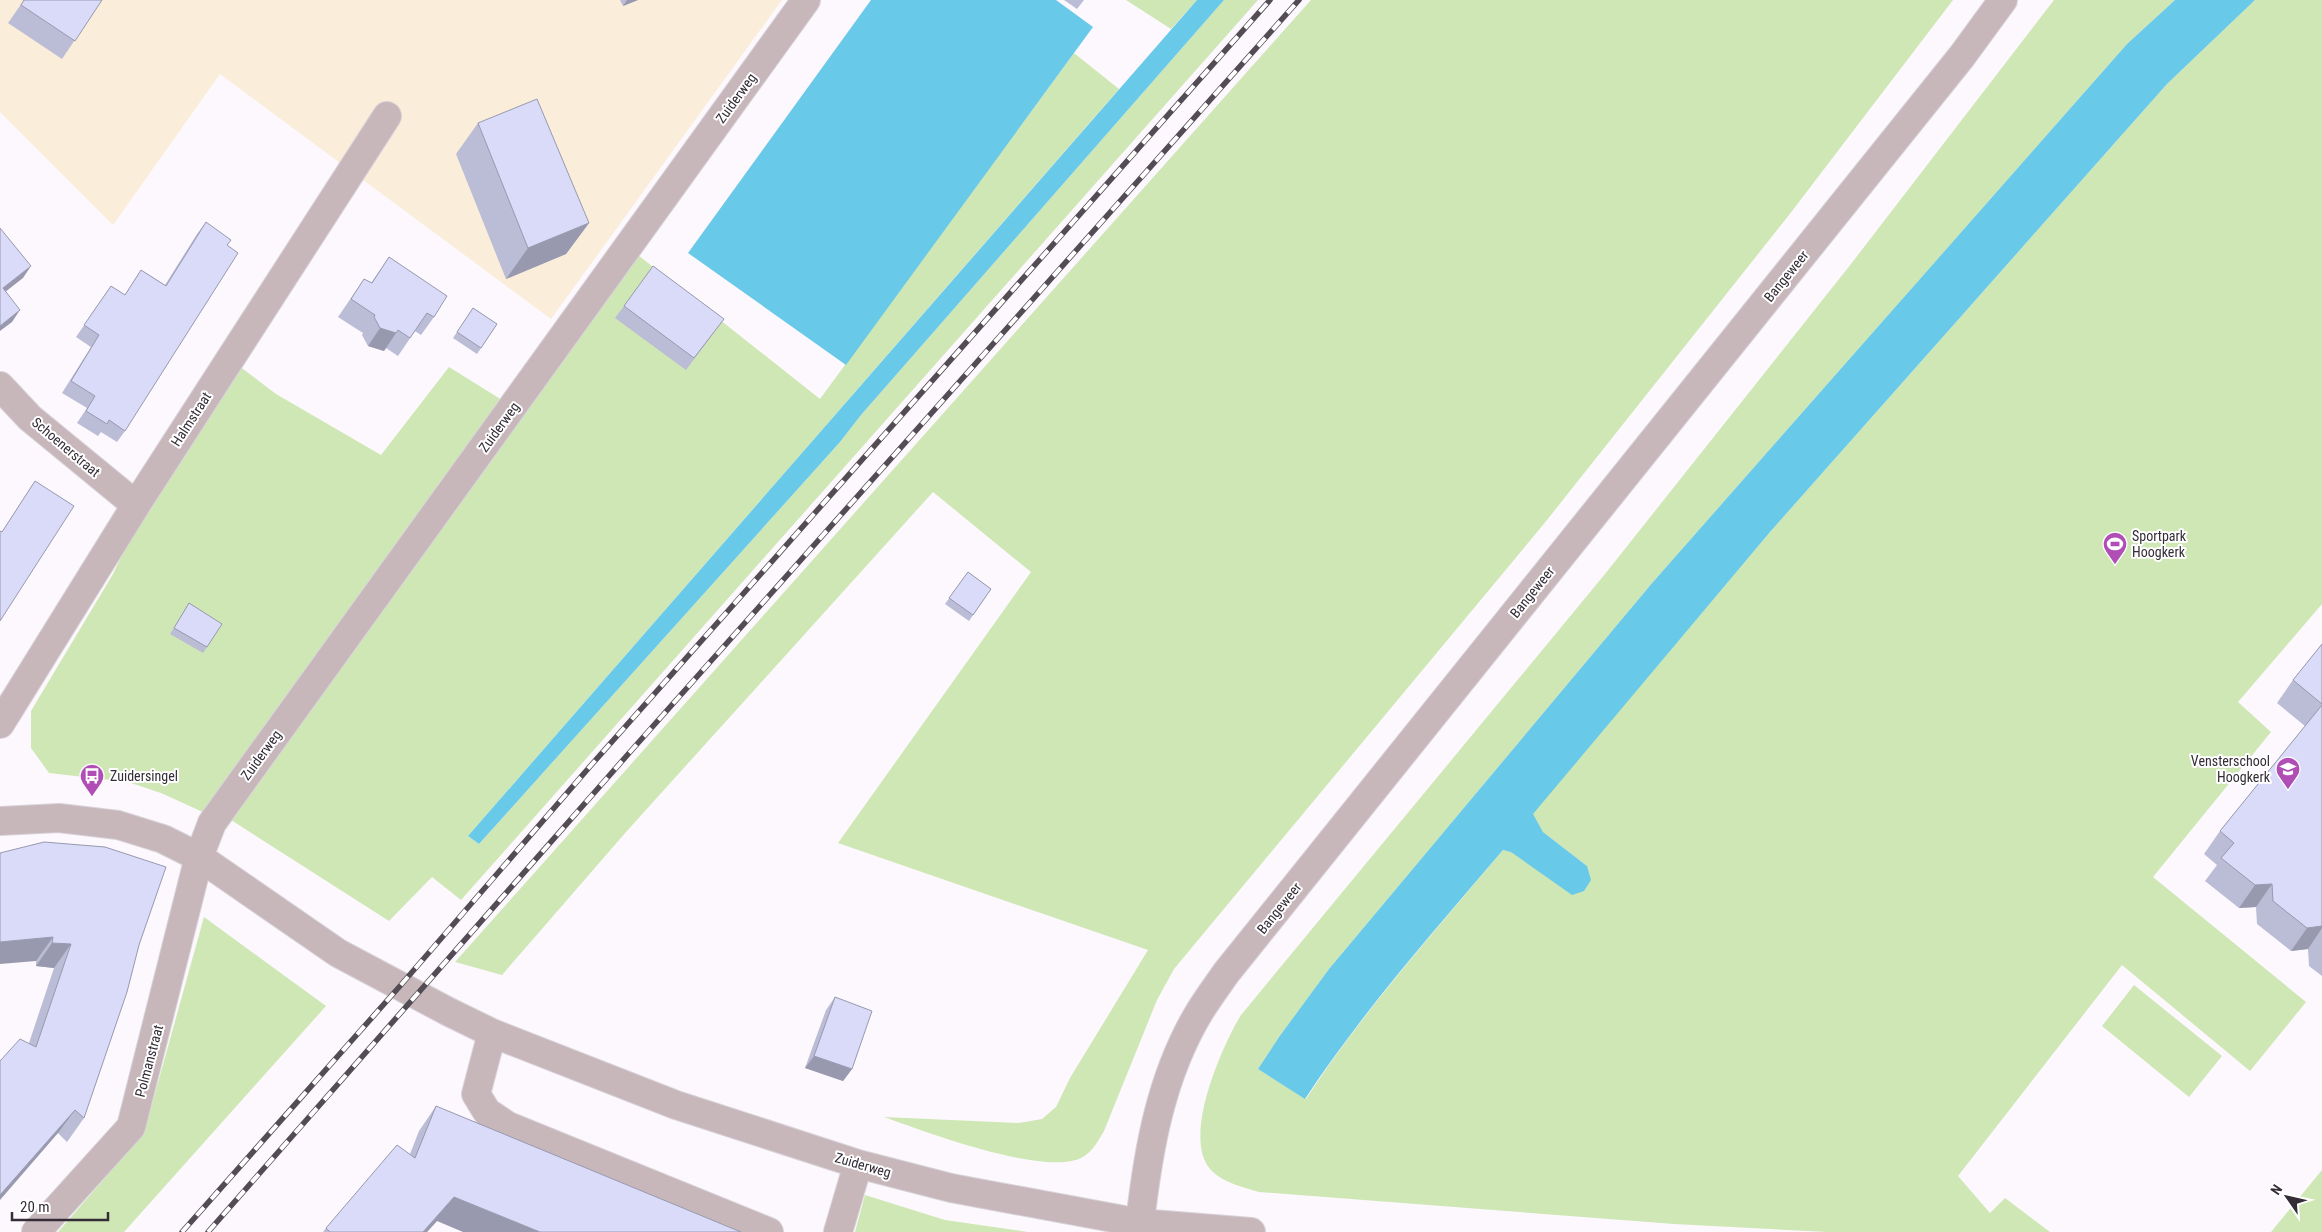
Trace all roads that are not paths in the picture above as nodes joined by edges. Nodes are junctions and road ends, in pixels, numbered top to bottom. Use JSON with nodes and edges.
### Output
{"nodes":[{"id":1,"x":806,"y":0,"type":"edge"},
{"id":2,"x":2003,"y":0,"type":"edge"},
{"id":3,"x":386,"y":116,"type":"dead end"},
{"id":4,"x":0,"y":386,"type":"edge"},
{"id":5,"x":136,"y":505,"type":"junction"},
{"id":6,"x":0,"y":724,"type":"edge"},
{"id":7,"x":0,"y":821,"type":"edge"},
{"id":8,"x":199,"y":857,"type":"junction"},
{"id":9,"x":492,"y":1033,"type":"junction"},
{"id":10,"x":858,"y":1164,"type":"junction"},
{"id":11,"x":1140,"y":1223,"type":"junction"},
{"id":12,"x":36,"y":1232,"type":"edge"},
{"id":13,"x":768,"y":1232,"type":"edge"},
{"id":14,"x":838,"y":1232,"type":"edge"},
{"id":15,"x":1251,"y":1232,"type":"edge"}],
"edges":[{"from":1,"to":8,"type":"street","name":"Zuiderweg"},
{"from":2,"to":11,"type":"street","name":"Bangeweer"},
{"from":3,"to":5,"type":"street","name":"Halmstraat"},
{"from":4,"to":5,"type":"street","name":"Schoenerstraat"},
{"from":5,"to":6,"type":"street","name":"Halmstraat"},
{"from":7,"to":8,"type":"street","name":"Zuiderweg"},
{"from":8,"to":9,"type":"street","name":"Zuiderweg"},
{"from":8,"to":12,"type":"street","name":"Polmanstraat"},
{"from":9,"to":10,"type":"street","name":"Zuiderweg"},
{"from":9,"to":13,"type":"street"},
{"from":10,"to":11,"type":"street","name":"Zuiderweg"},
{"from":10,"to":14,"type":"street"},
{"from":11,"to":15,"type":"street","name":"Zuiderweg"}]}
